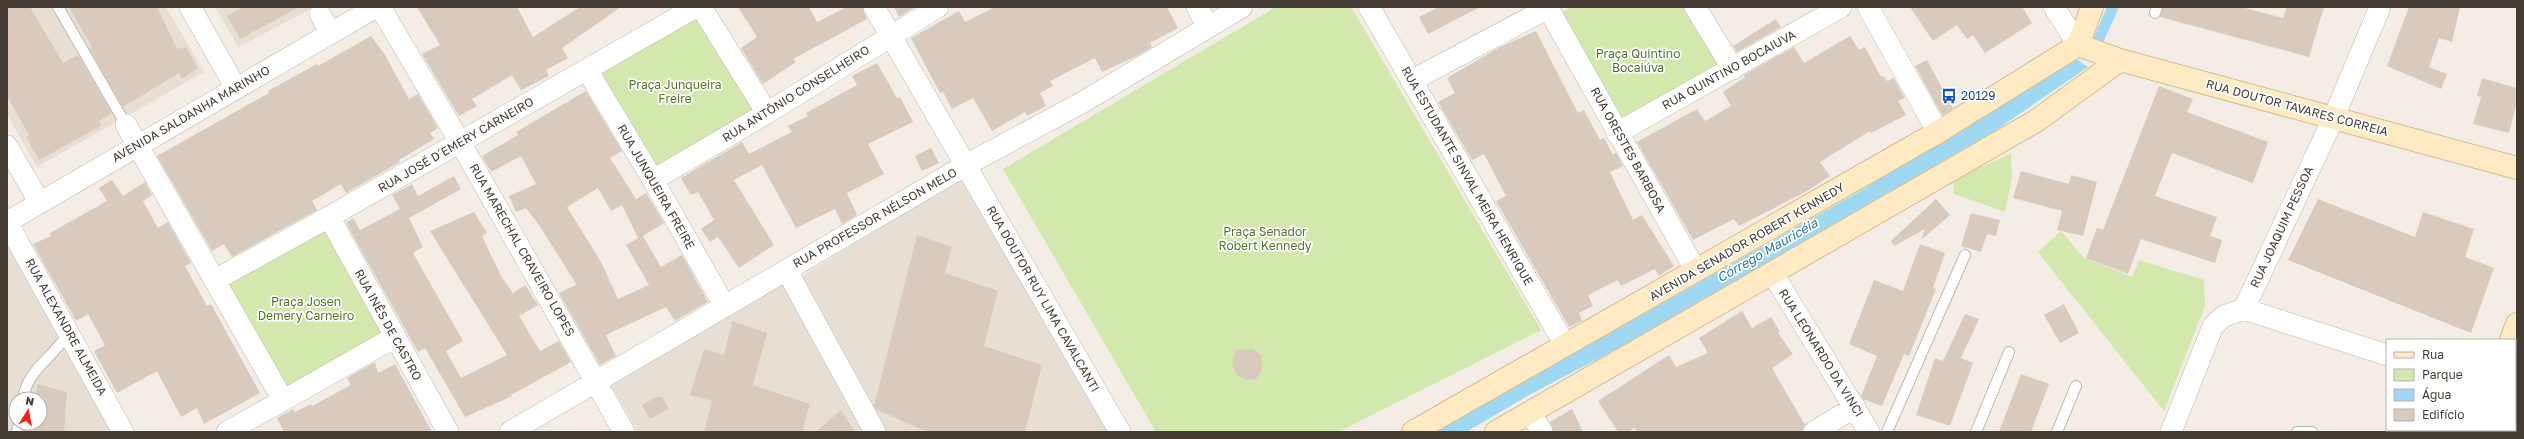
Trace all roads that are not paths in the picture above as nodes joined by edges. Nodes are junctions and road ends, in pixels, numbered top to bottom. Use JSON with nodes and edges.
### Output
{"nodes":[{"id":1,"x":58,"y":7,"type":"edge"},
{"id":2,"x":190,"y":7,"type":"edge"},
{"id":3,"x":376,"y":7,"type":"edge"},
{"id":4,"x":380,"y":7,"type":"edge"},
{"id":5,"x":696,"y":7,"type":"edge"},
{"id":6,"x":701,"y":7,"type":"edge"},
{"id":7,"x":874,"y":7,"type":"edge"},
{"id":8,"x":938,"y":7,"type":"edge"},
{"id":9,"x":1197,"y":7,"type":"edge"},
{"id":10,"x":1242,"y":7,"type":"edge"},
{"id":11,"x":1369,"y":7,"type":"edge"},
{"id":12,"x":1695,"y":7,"type":"edge"},
{"id":13,"x":1841,"y":7,"type":"edge"},
{"id":14,"x":1868,"y":7,"type":"edge"},
{"id":15,"x":2054,"y":7,"type":"edge"},
{"id":16,"x":2092,"y":7,"type":"edge"},
{"id":17,"x":2380,"y":7,"type":"edge"},
{"id":18,"x":1549,"y":8,"type":"edge"},
{"id":19,"x":318,"y":10,"type":"edge"},
{"id":20,"x":1208,"y":27,"type":"junction"},
{"id":21,"x":330,"y":32,"type":"junction"},
{"id":22,"x":890,"y":35,"type":"junction"},
{"id":23,"x":2078,"y":45,"type":"junction"},
{"id":24,"x":2120,"y":60,"type":"junction"},
{"id":25,"x":1733,"y":69,"type":"junction"},
{"id":26,"x":587,"y":70,"type":"junction"},
{"id":27,"x":1411,"y":81,"type":"junction"},
{"id":28,"x":236,"y":88,"type":"junction"},
{"id":29,"x":767,"y":113,"type":"junction"},
{"id":30,"x":2333,"y":119,"type":"junction"},
{"id":31,"x":126,"y":126,"type":"joint"},
{"id":32,"x":1938,"y":132,"type":"junction"},
{"id":33,"x":1617,"y":133,"type":"junction"},
{"id":34,"x":460,"y":142,"type":"junction"},
{"id":35,"x":7,"y":146,"type":"edge"},
{"id":36,"x":138,"y":146,"type":"junction"},
{"id":37,"x":966,"y":165,"type":"junction"},
{"id":38,"x":2517,"y":168,"type":"edge"},
{"id":39,"x":653,"y":180,"type":"junction"},
{"id":40,"x":40,"y":203,"type":"junction"},
{"id":41,"x":329,"y":217,"type":"junction"},
{"id":42,"x":7,"y":222,"type":"edge"},
{"id":43,"x":1965,"y":255,"type":"dead end"},
{"id":44,"x":787,"y":271,"type":"junction"},
{"id":45,"x":1696,"y":271,"type":"junction"},
{"id":46,"x":1773,"y":274,"type":"junction"},
{"id":47,"x":215,"y":280,"type":"junction"},
{"id":48,"x":724,"y":305,"type":"junction"},
{"id":49,"x":2244,"y":309,"type":"junction"},
{"id":50,"x":2517,"y":324,"type":"edge"},
{"id":51,"x":64,"y":335,"type":"junction"},
{"id":52,"x":395,"y":337,"type":"junction"},
{"id":53,"x":2511,"y":339,"type":"edge"},
{"id":54,"x":1565,"y":345,"type":"junction"},
{"id":55,"x":2009,"y":352,"type":"dead end"},
{"id":56,"x":2386,"y":355,"type":"edge"},
{"id":57,"x":596,"y":380,"type":"junction"},
{"id":58,"x":2076,"y":386,"type":"dead end"},
{"id":59,"x":26,"y":391,"type":"edge"},
{"id":60,"x":283,"y":400,"type":"junction"},
{"id":61,"x":1855,"y":407,"type":"junction"},
{"id":62,"x":1530,"y":412,"type":"junction"},
{"id":63,"x":123,"y":432,"type":"edge"},
{"id":64,"x":227,"y":432,"type":"edge"},
{"id":65,"x":448,"y":432,"type":"edge"},
{"id":66,"x":510,"y":432,"type":"edge"},
{"id":67,"x":624,"y":432,"type":"edge"},
{"id":68,"x":875,"y":432,"type":"edge"},
{"id":69,"x":1120,"y":432,"type":"edge"},
{"id":70,"x":1413,"y":432,"type":"edge"},
{"id":71,"x":1496,"y":432,"type":"edge"},
{"id":72,"x":1542,"y":432,"type":"edge"},
{"id":73,"x":1814,"y":432,"type":"edge"},
{"id":74,"x":1869,"y":432,"type":"edge"},
{"id":75,"x":1887,"y":432,"type":"edge"},
{"id":76,"x":1976,"y":432,"type":"edge"},
{"id":77,"x":2057,"y":432,"type":"edge"},
{"id":78,"x":2171,"y":432,"type":"edge"},
{"id":79,"x":2297,"y":432,"type":"edge"},
{"id":80,"x":2312,"y":432,"type":"edge"}],
"edges":[{"from":1,"to":31,"type":"lane"},
{"from":2,"to":28,"type":"street"},
{"from":3,"to":21,"type":"street","name":"AVENIDA SALDANHA MARINHO"},
{"from":4,"to":34,"type":"street","name":"RUA MARECHAL CRAVEIRO LOPES"},
{"from":5,"to":26,"type":"street","name":"RUA JOSÉ D´EMERY CARNEIRO"},
{"from":6,"to":29,"type":"street"},
{"from":7,"to":22,"type":"street","name":"RUA DOUTOR RUY LIMA CAVALCANTI"},
{"from":8,"to":22,"type":"street","name":"RUA ANTÔNIO CONSELHEIRO"},
{"from":9,"to":20,"type":"street"},
{"from":10,"to":20,"type":"street","name":"RUA PROFESSOR NÉLSON MELO"},
{"from":11,"to":27,"type":"street","name":"RUA ESTUDANTE SINVAL MEIRA HENRIQUE"},
{"from":12,"to":25,"type":"street"},
{"from":13,"to":25,"type":"street","name":"RUA QUINTINO BOCAIUVA"},
{"from":14,"to":32,"type":"street"},
{"from":15,"to":23,"type":"street"},
{"from":16,"to":23,"type":"street"},
{"from":17,"to":30,"type":"street","name":"RUA JOAQUIM PESSOA"},
{"from":18,"to":27,"type":"street"},
{"from":18,"to":33,"type":"street","name":"RUA ORESTES BARBOSA"},
{"from":19,"to":21,"type":"street"},
{"from":20,"to":37,"type":"street","name":"RUA PROFESSOR NÉLSON MELO"},
{"from":21,"to":28,"type":"street","name":"AVENIDA SALDANHA MARINHO"},
{"from":22,"to":29,"type":"street","name":"RUA ANTÔNIO CONSELHEIRO"},
{"from":22,"to":37,"type":"street","name":"RUA DOUTOR RUY LIMA CAVALCANTI"},
{"from":23,"to":24,"type":"street","name":"RUA DOUTOR TAVARES CORREIA"},
{"from":23,"to":32,"type":"street","name":"AVENIDA SENADOR ROBERT KENNEDY"},
{"from":24,"to":30,"type":"street","name":"RUA DOUTOR TAVARES CORREIA"},
{"from":24,"to":46,"type":"street"},
{"from":25,"to":33,"type":"street","name":"RUA QUINTINO BOCAIUVA"},
{"from":26,"to":34,"type":"street","name":"RUA JOSÉ D´EMERY CARNEIRO"},
{"from":26,"to":39,"type":"street","name":"RUA JUNQUEIRA FREIRE"},
{"from":27,"to":54,"type":"street","name":"RUA ESTUDANTE SINVAL MEIRA HENRIQUE"},
{"from":28,"to":36,"type":"street","name":"AVENIDA SALDANHA MARINHO"},
{"from":29,"to":39,"type":"street","name":"RUA ANTÔNIO CONSELHEIRO"},
{"from":30,"to":38,"type":"street","name":"RUA DOUTOR TAVARES CORREIA"},
{"from":30,"to":49,"type":"street","name":"RUA JOAQUIM PESSOA"},
{"from":31,"to":36,"type":"street"},
{"from":32,"to":45,"type":"street","name":"AVENIDA SENADOR ROBERT KENNEDY"},
{"from":33,"to":45,"type":"street","name":"RUA ORESTES BARBOSA"},
{"from":34,"to":41,"type":"street","name":"RUA JOSÉ D´EMERY CARNEIRO"},
{"from":34,"to":57,"type":"street","name":"RUA MARECHAL CRAVEIRO LOPES"},
{"from":35,"to":40,"type":"street"},
{"from":36,"to":40,"type":"street","name":"AVENIDA SALDANHA MARINHO"},
{"from":36,"to":47,"type":"street"},
{"from":37,"to":44,"type":"street","name":"RUA PROFESSOR NÉLSON MELO"},
{"from":37,"to":69,"type":"street","name":"RUA DOUTOR RUY LIMA CAVALCANTI"},
{"from":39,"to":48,"type":"street","name":"RUA JUNQUEIRA FREIRE"},
{"from":40,"to":42,"type":"street","name":"AVENIDA SALDANHA MARINHO"},
{"from":41,"to":47,"type":"street","name":"RUA JOSÉ D´EMERY CARNEIRO"},
{"from":41,"to":52,"type":"street","name":"RUA INÊS DE CASTRO"},
{"from":42,"to":51,"type":"street","name":"RUA ALEXANDRE ALMEIDA"},
{"from":43,"to":75,"type":"lane"},
{"from":44,"to":48,"type":"street","name":"RUA PROFESSOR NÉLSON MELO"},
{"from":44,"to":68,"type":"street"},
{"from":45,"to":54,"type":"street","name":"AVENIDA SENADOR ROBERT KENNEDY"},
{"from":46,"to":61,"type":"street","name":"RUA LEONARDO DA VINCI"},
{"from":46,"to":62,"type":"street"},
{"from":47,"to":60,"type":"street"},
{"from":48,"to":57,"type":"street","name":"RUA PROFESSOR NÉLSON MELO"},
{"from":49,"to":56,"type":"street"},
{"from":49,"to":78,"type":"street"},
{"from":50,"to":53,"type":"street"},
{"from":51,"to":59,"type":"lane"},
{"from":51,"to":63,"type":"street","name":"RUA ALEXANDRE ALMEIDA"},
{"from":52,"to":60,"type":"street"},
{"from":52,"to":65,"type":"street","name":"RUA INÊS DE CASTRO"},
{"from":54,"to":70,"type":"street","name":"AVENIDA SENADOR ROBERT KENNEDY"},
{"from":55,"to":76,"type":"lane"},
{"from":57,"to":66,"type":"street","name":"RUA PROFESSOR NÉLSON MELO"},
{"from":57,"to":67,"type":"street","name":"RUA MARECHAL CRAVEIRO LOPES"},
{"from":58,"to":77,"type":"lane"},
{"from":60,"to":64,"type":"street"},
{"from":61,"to":73,"type":"street"},
{"from":61,"to":74,"type":"street","name":"RUA LEONARDO DA VINCI"},
{"from":62,"to":71,"type":"street"},
{"from":62,"to":72,"type":"street"},
{"from":79,"to":80,"type":"lane"}]}
